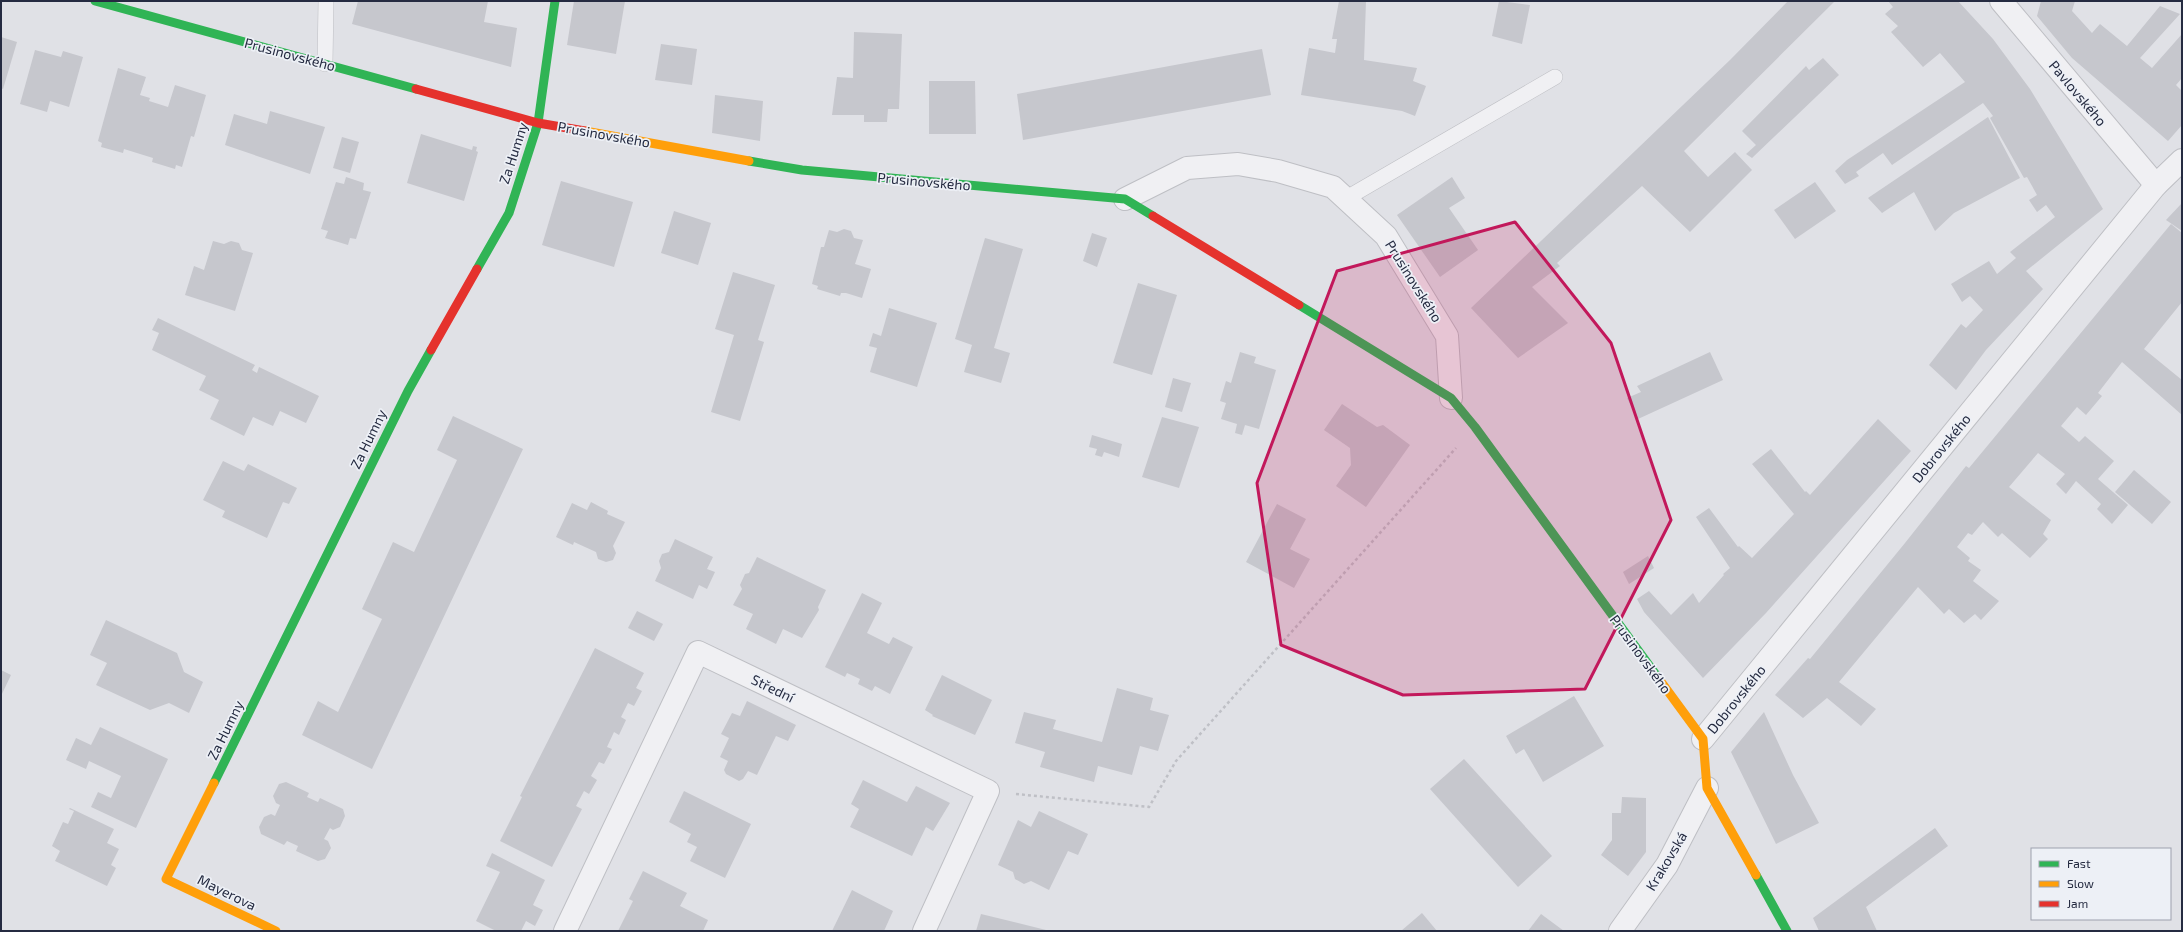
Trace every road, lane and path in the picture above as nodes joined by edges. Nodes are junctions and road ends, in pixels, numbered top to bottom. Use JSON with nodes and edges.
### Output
{"nodes":[{"id":1,"x":95,"y":1,"type":"edge"},
{"id":2,"x":326,"y":1,"type":"edge"},
{"id":3,"x":555,"y":1,"type":"edge"},
{"id":4,"x":2000,"y":1,"type":"edge"},
{"id":5,"x":325,"y":64,"type":"junction"},
{"id":6,"x":1555,"y":77,"type":"dead end"},
{"id":7,"x":538,"y":123,"type":"junction"},
{"id":8,"x":2182,"y":160,"type":"edge"},
{"id":9,"x":2156,"y":185,"type":"junction"},
{"id":10,"x":1125,"y":199,"type":"junction"},
{"id":11,"x":1345,"y":199,"type":"junction"},
{"id":12,"x":1451,"y":398,"type":"junction"},
{"id":13,"x":1475,"y":428,"type":"junction"},
{"id":14,"x":1703,"y":738,"type":"junction"},
{"id":15,"x":1707,"y":788,"type":"junction"},
{"id":16,"x":988,"y":791,"type":"junction"},
{"id":17,"x":166,"y":879,"type":"joint"},
{"id":18,"x":276,"y":931,"type":"edge"},
{"id":19,"x":565,"y":931,"type":"edge"},
{"id":20,"x":924,"y":931,"type":"edge"},
{"id":21,"x":1620,"y":931,"type":"edge"},
{"id":22,"x":1787,"y":931,"type":"edge"}],
"edges":[{"from":1,"to":5,"type":"street","name":"Prusinovského"},
{"from":2,"to":5,"type":"lane"},
{"from":3,"to":7,"type":"street","name":"Za Humny"},
{"from":4,"to":9,"type":"street","name":"Pavlovského"},
{"from":5,"to":7,"type":"street","name":"Prusinovského"},
{"from":6,"to":11,"type":"lane"},
{"from":7,"to":10,"type":"street","name":"Prusinovského"},
{"from":7,"to":17,"type":"street","name":"Za Humny"},
{"from":8,"to":9,"type":"street","name":"Dobrovského"},
{"from":9,"to":14,"type":"street","name":"Dobrovského"},
{"from":10,"to":11,"type":"street","name":"Prusinovského"},
{"from":10,"to":12,"type":"street","name":"Prusinovského"},
{"from":11,"to":12,"type":"street","name":"Prusinovského"},
{"from":12,"to":13,"type":"street","name":"Prusinovského"},
{"from":13,"to":14,"type":"street","name":"Prusinovského"},
{"from":13,"to":16,"type":"path"},
{"from":14,"to":15,"type":"street"},
{"from":15,"to":21,"type":"street","name":"Krakovská"},
{"from":15,"to":22,"type":"street"},
{"from":16,"to":19,"type":"street","name":"Střední"},
{"from":16,"to":20,"type":"street"},
{"from":17,"to":18,"type":"street","name":"Mayerova"}]}
